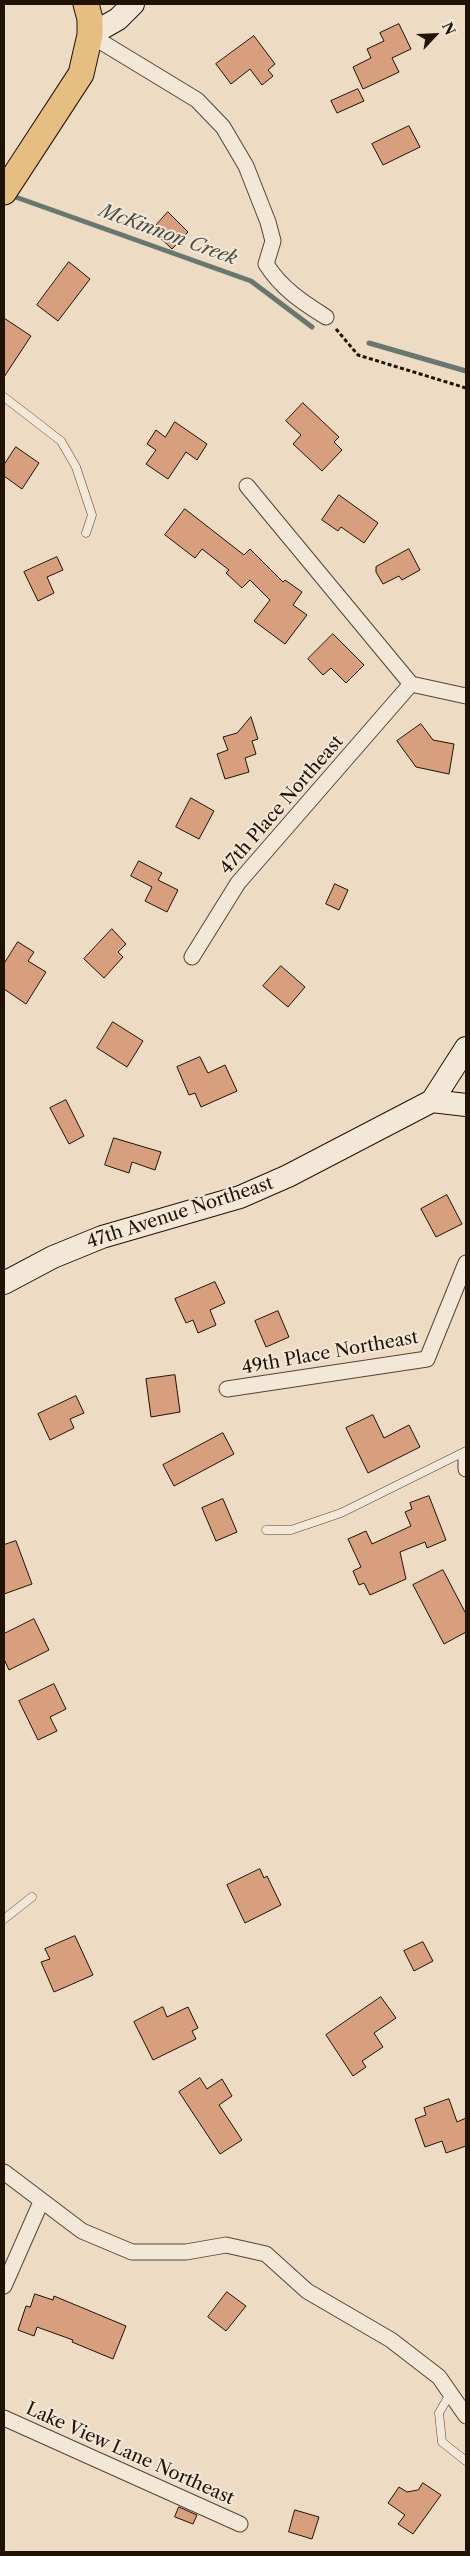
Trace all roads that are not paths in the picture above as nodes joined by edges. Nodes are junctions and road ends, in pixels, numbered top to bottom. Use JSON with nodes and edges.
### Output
{"nodes":[{"id":1,"x":86,"y":4,"type":"edge"},
{"id":2,"x":132,"y":4,"type":"edge"},
{"id":3,"x":90,"y":35,"type":"junction"},
{"id":4,"x":4,"y":192,"type":"edge"},
{"id":5,"x":326,"y":317,"type":"road end"},
{"id":6,"x":4,"y":397,"type":"edge"},
{"id":7,"x":246,"y":486,"type":"dead end"},
{"id":8,"x":86,"y":533,"type":"dead end"},
{"id":9,"x":411,"y":684,"type":"junction"},
{"id":10,"x":466,"y":696,"type":"edge"},
{"id":11,"x":192,"y":956,"type":"dead end"},
{"id":12,"x":466,"y":1048,"type":"edge"},
{"id":13,"x":432,"y":1101,"type":"junction"},
{"id":14,"x":466,"y":1105,"type":"edge"},
{"id":15,"x":466,"y":1263,"type":"edge"},
{"id":16,"x":4,"y":1283,"type":"edge"},
{"id":17,"x":227,"y":1389,"type":"dead end"},
{"id":18,"x":466,"y":1451,"type":"edge"},
{"id":19,"x":466,"y":1457,"type":"edge"},
{"id":20,"x":466,"y":1469,"type":"edge"},
{"id":21,"x":266,"y":1530,"type":"dead end"},
{"id":22,"x":32,"y":1897,"type":"dead end"},
{"id":23,"x":4,"y":1919,"type":"edge"},
{"id":24,"x":4,"y":2172,"type":"edge"},
{"id":25,"x":42,"y":2202,"type":"junction"},
{"id":26,"x":4,"y":2286,"type":"edge"},
{"id":27,"x":450,"y":2394,"type":"junction"},
{"id":28,"x":466,"y":2416,"type":"edge"},
{"id":29,"x":4,"y":2418,"type":"edge"},
{"id":30,"x":466,"y":2461,"type":"edge"},
{"id":31,"x":240,"y":2524,"type":"dead end"}],
"edges":[{"from":1,"to":3,"type":"main road"},
{"from":2,"to":3,"type":"street"},
{"from":3,"to":4,"type":"main road"},
{"from":3,"to":5,"type":"street"},
{"from":6,"to":8,"type":"lane"},
{"from":7,"to":9,"type":"street"},
{"from":9,"to":10,"type":"street"},
{"from":9,"to":11,"type":"street","name":"47th Place Northeast"},
{"from":12,"to":13,"type":"street","name":"47th Avenue Northeast"},
{"from":13,"to":14,"type":"street"},
{"from":13,"to":16,"type":"street","name":"47th Avenue Northeast"},
{"from":15,"to":17,"type":"street","name":"49th Place Northeast"},
{"from":18,"to":21,"type":"lane"},
{"from":19,"to":20,"type":"street"},
{"from":22,"to":23,"type":"lane"},
{"from":24,"to":25,"type":"street"},
{"from":25,"to":26,"type":"street"},
{"from":25,"to":27,"type":"street"},
{"from":27,"to":28,"type":"street"},
{"from":27,"to":30,"type":"lane"},
{"from":29,"to":31,"type":"street","name":"Lake View Lane Northeast"}]}
